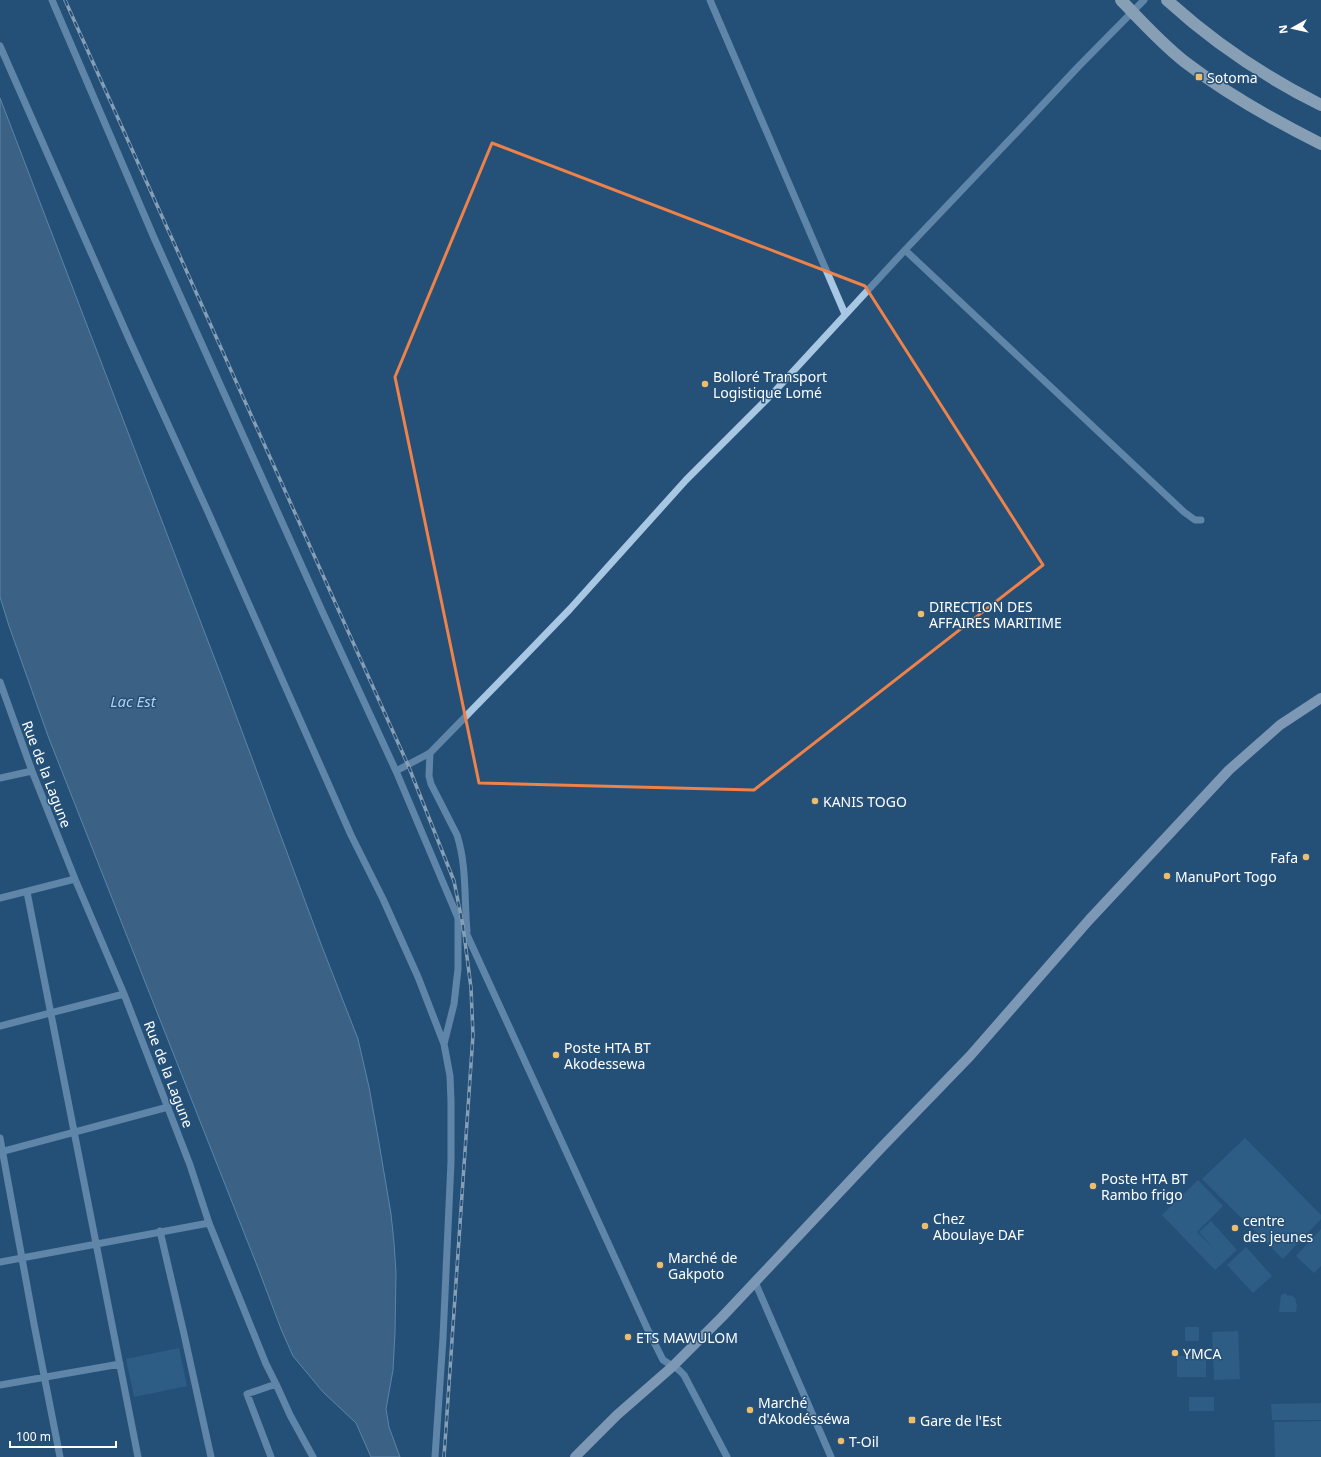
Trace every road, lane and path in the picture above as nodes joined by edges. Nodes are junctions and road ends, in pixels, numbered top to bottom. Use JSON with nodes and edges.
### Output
{"nodes":[{"id":1,"x":52,"y":0,"type":"edge"},
{"id":2,"x":710,"y":0,"type":"edge"},
{"id":3,"x":1121,"y":0,"type":"edge"},
{"id":4,"x":1144,"y":0,"type":"edge"},
{"id":5,"x":1167,"y":0,"type":"edge"},
{"id":6,"x":1132,"y":12,"type":"junction"},
{"id":7,"x":0,"y":46,"type":"edge"},
{"id":8,"x":1321,"y":105,"type":"edge"},
{"id":9,"x":1321,"y":144,"type":"edge"},
{"id":10,"x":905,"y":250,"type":"junction"},
{"id":11,"x":845,"y":314,"type":"junction"},
{"id":12,"x":1201,"y":520,"type":"dead end"},
{"id":13,"x":1,"y":685,"type":"edge"},
{"id":14,"x":1321,"y":698,"type":"edge"},
{"id":15,"x":430,"y":753,"type":"junction"},
{"id":16,"x":32,"y":771,"type":"junction"},
{"id":17,"x":396,"y":771,"type":"junction"},
{"id":18,"x":0,"y":778,"type":"edge"},
{"id":19,"x":75,"y":879,"type":"junction"},
{"id":20,"x":27,"y":892,"type":"junction"},
{"id":21,"x":0,"y":898,"type":"edge"},
{"id":22,"x":458,"y":918,"type":"junction"},
{"id":23,"x":468,"y":938,"type":"junction"},
{"id":24,"x":124,"y":994,"type":"junction"},
{"id":25,"x":51,"y":1012,"type":"junction"},
{"id":26,"x":0,"y":1026,"type":"edge"},
{"id":27,"x":444,"y":1044,"type":"junction"},
{"id":28,"x":168,"y":1107,"type":"junction"},
{"id":29,"x":75,"y":1132,"type":"junction"},
{"id":30,"x":0,"y":1138,"type":"edge"},
{"id":31,"x":1,"y":1152,"type":"edge"},
{"id":32,"x":209,"y":1223,"type":"junction"},
{"id":33,"x":160,"y":1231,"type":"junction"},
{"id":34,"x":96,"y":1244,"type":"junction"},
{"id":35,"x":22,"y":1258,"type":"junction"},
{"id":36,"x":0,"y":1262,"type":"edge"},
{"id":37,"x":755,"y":1282,"type":"junction"},
{"id":38,"x":120,"y":1364,"type":"junction"},
{"id":39,"x":672,"y":1367,"type":"junction"},
{"id":40,"x":44,"y":1377,"type":"junction"},
{"id":41,"x":276,"y":1384,"type":"junction"},
{"id":42,"x":0,"y":1385,"type":"edge"},
{"id":43,"x":60,"y":1457,"type":"edge"},
{"id":44,"x":138,"y":1457,"type":"edge"},
{"id":45,"x":211,"y":1457,"type":"edge"},
{"id":46,"x":271,"y":1457,"type":"edge"},
{"id":47,"x":313,"y":1457,"type":"edge"},
{"id":48,"x":435,"y":1457,"type":"edge"},
{"id":49,"x":575,"y":1457,"type":"edge"},
{"id":50,"x":727,"y":1457,"type":"edge"},
{"id":51,"x":830,"y":1457,"type":"edge"}],
"edges":[{"from":1,"to":17,"type":"street"},
{"from":2,"to":11,"type":"street"},
{"from":3,"to":6,"type":"highway"},
{"from":4,"to":6,"type":"street"},
{"from":5,"to":8,"type":"highway"},
{"from":6,"to":9,"type":"highway"},
{"from":6,"to":10,"type":"street"},
{"from":7,"to":27,"type":"street"},
{"from":10,"to":11,"type":"street"},
{"from":10,"to":12,"type":"street"},
{"from":11,"to":15,"type":"street"},
{"from":13,"to":16,"type":"street","name":"Rue de la Lagune"},
{"from":14,"to":37,"type":"main road"},
{"from":15,"to":17,"type":"street"},
{"from":15,"to":23,"type":"street"},
{"from":16,"to":18,"type":"street"},
{"from":16,"to":19,"type":"street","name":"Rue de la Lagune"},
{"from":17,"to":22,"type":"street"},
{"from":19,"to":20,"type":"street"},
{"from":19,"to":24,"type":"street","name":"Rue de la Lagune"},
{"from":20,"to":21,"type":"street"},
{"from":20,"to":25,"type":"street"},
{"from":22,"to":23,"type":"street"},
{"from":22,"to":27,"type":"street"},
{"from":23,"to":39,"type":"street"},
{"from":24,"to":25,"type":"street"},
{"from":24,"to":28,"type":"street","name":"Rue de la Lagune"},
{"from":25,"to":26,"type":"street"},
{"from":25,"to":29,"type":"street"},
{"from":27,"to":48,"type":"street"},
{"from":28,"to":29,"type":"street"},
{"from":28,"to":32,"type":"street","name":"Rue de la Lagune"},
{"from":29,"to":31,"type":"street"},
{"from":29,"to":34,"type":"street"},
{"from":30,"to":31,"type":"street"},
{"from":31,"to":35,"type":"street"},
{"from":32,"to":33,"type":"street"},
{"from":32,"to":41,"type":"street","name":"Rue de la Lagune"},
{"from":33,"to":34,"type":"street"},
{"from":33,"to":45,"type":"street"},
{"from":34,"to":35,"type":"street"},
{"from":34,"to":38,"type":"street"},
{"from":35,"to":36,"type":"street"},
{"from":35,"to":40,"type":"street"},
{"from":37,"to":39,"type":"main road"},
{"from":37,"to":51,"type":"street"},
{"from":38,"to":40,"type":"street"},
{"from":38,"to":44,"type":"street"},
{"from":39,"to":49,"type":"main road"},
{"from":39,"to":50,"type":"street"},
{"from":40,"to":42,"type":"street"},
{"from":40,"to":43,"type":"street"},
{"from":41,"to":46,"type":"street"},
{"from":41,"to":47,"type":"street","name":"Rue de la Lagune"}]}
